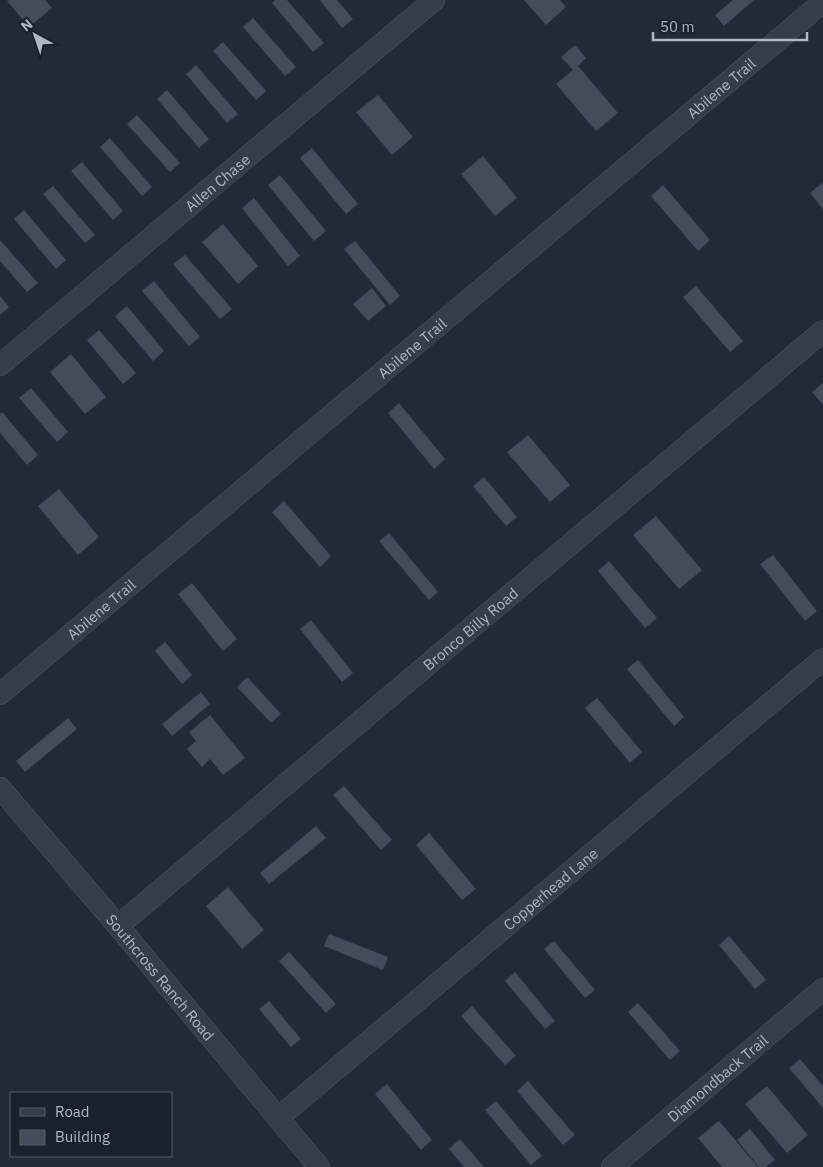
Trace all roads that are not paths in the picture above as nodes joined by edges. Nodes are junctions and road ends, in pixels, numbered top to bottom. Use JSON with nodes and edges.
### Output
{"nodes":[{"id":1,"x":434,"y":0,"type":"edge"},
{"id":2,"x":823,"y":2,"type":"edge"},
{"id":3,"x":823,"y":331,"type":"edge"},
{"id":4,"x":0,"y":365,"type":"edge"},
{"id":5,"x":823,"y":659,"type":"edge"},
{"id":6,"x":0,"y":694,"type":"edge"},
{"id":7,"x":0,"y":788,"type":"edge"},
{"id":8,"x":118,"y":926,"type":"junction"},
{"id":9,"x":823,"y":989,"type":"edge"},
{"id":10,"x":278,"y":1118,"type":"junction"},
{"id":11,"x":319,"y":1167,"type":"edge"},
{"id":12,"x":612,"y":1167,"type":"edge"}],
"edges":[{"from":1,"to":4,"type":"street","name":"Allen Chase"},
{"from":2,"to":6,"type":"street","name":"Abilene Trail"},
{"from":3,"to":8,"type":"street","name":"Bronco Billy Road"},
{"from":5,"to":10,"type":"street","name":"Copperhead Lane"},
{"from":7,"to":8,"type":"street","name":"Southcross Ranch Road"},
{"from":8,"to":10,"type":"street","name":"Southcross Ranch Road"},
{"from":9,"to":12,"type":"street","name":"Diamondback Trail"},
{"from":10,"to":11,"type":"street","name":"Southcross Ranch Road"}]}
